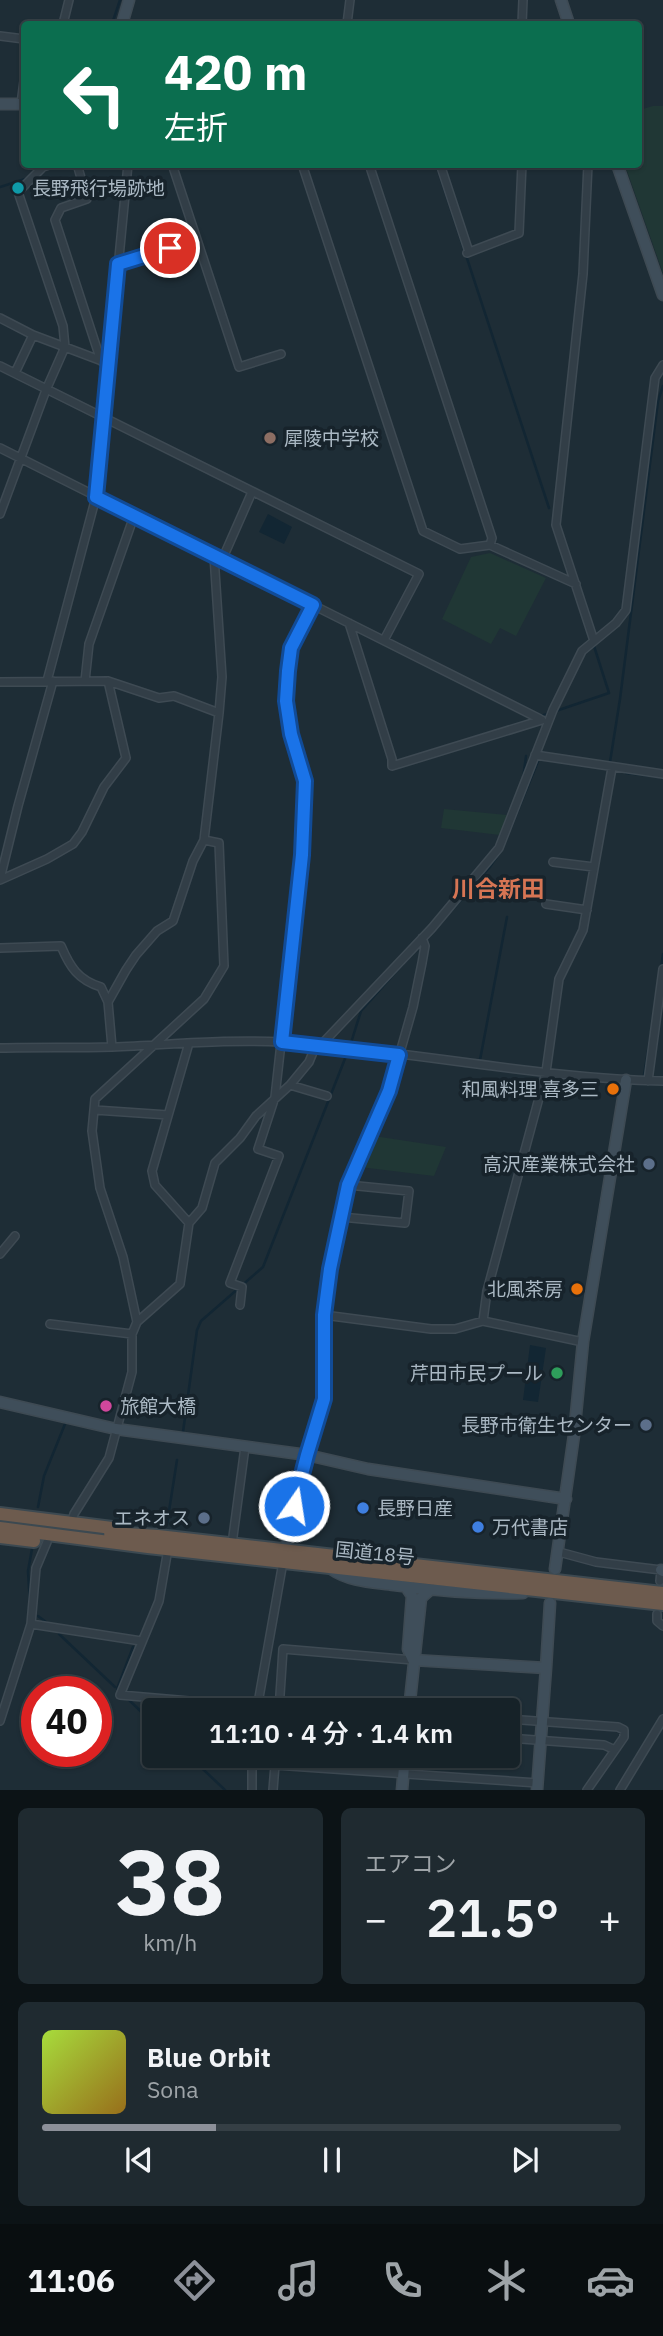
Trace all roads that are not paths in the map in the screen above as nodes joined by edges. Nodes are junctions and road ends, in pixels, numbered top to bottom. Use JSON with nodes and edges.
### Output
{"nodes":[{"id":1,"x":69,"y":0,"type":"edge"},
{"id":2,"x":129,"y":0,"type":"edge"},
{"id":3,"x":350,"y":0,"type":"edge"},
{"id":4,"x":523,"y":0,"type":"edge"},
{"id":5,"x":561,"y":0,"type":"edge"},
{"id":6,"x":64,"y":21,"type":"edge"},
{"id":7,"x":123,"y":21,"type":"edge"},
{"id":8,"x":347,"y":21,"type":"edge"},
{"id":9,"x":522,"y":21,"type":"edge"},
{"id":10,"x":568,"y":21,"type":"edge"},
{"id":11,"x":0,"y":36,"type":"edge"},
{"id":12,"x":21,"y":39,"type":"edge"},
{"id":13,"x":0,"y":104,"type":"edge"},
{"id":14,"x":21,"y":104,"type":"edge"},
{"id":15,"x":42,"y":168,"type":"edge"},
{"id":16,"x":78,"y":168,"type":"edge"},
{"id":17,"x":128,"y":168,"type":"edge"},
{"id":18,"x":173,"y":168,"type":"edge"},
{"id":19,"x":303,"y":168,"type":"edge"},
{"id":20,"x":370,"y":168,"type":"edge"},
{"id":21,"x":441,"y":168,"type":"edge"},
{"id":22,"x":522,"y":168,"type":"edge"},
{"id":23,"x":588,"y":168,"type":"edge"},
{"id":24,"x":618,"y":168,"type":"edge"},
{"id":25,"x":197,"y":240,"type":"junction"},
{"id":26,"x":118,"y":264,"type":"junction"},
{"id":27,"x":663,"y":295,"type":"edge"},
{"id":28,"x":0,"y":318,"type":"edge"},
{"id":29,"x":33,"y":335,"type":"junction"},
{"id":30,"x":65,"y":347,"type":"junction"},
{"id":31,"x":281,"y":354,"type":"dead end"},
{"id":32,"x":101,"y":361,"type":"junction"},
{"id":33,"x":110,"y":364,"type":"junction"},
{"id":34,"x":663,"y":365,"type":"edge"},
{"id":35,"x":0,"y":366,"type":"edge"},
{"id":36,"x":15,"y":373,"type":"junction"},
{"id":37,"x":46,"y":390,"type":"junction"},
{"id":38,"x":104,"y":418,"type":"junction"},
{"id":39,"x":0,"y":449,"type":"edge"},
{"id":40,"x":21,"y":459,"type":"junction"},
{"id":41,"x":252,"y":492,"type":"junction"},
{"id":42,"x":96,"y":497,"type":"junction"},
{"id":43,"x":0,"y":514,"type":"edge"},
{"id":44,"x":134,"y":516,"type":"junction"},
{"id":45,"x":490,"y":545,"type":"junction"},
{"id":46,"x":214,"y":556,"type":"junction"},
{"id":47,"x":222,"y":560,"type":"junction"},
{"id":48,"x":576,"y":584,"type":"junction"},
{"id":49,"x":313,"y":605,"type":"junction"},
{"id":50,"x":349,"y":623,"type":"junction"},
{"id":51,"x":384,"y":640,"type":"junction"},
{"id":52,"x":594,"y":641,"type":"junction"},
{"id":53,"x":50,"y":681,"type":"junction"},
{"id":54,"x":85,"y":681,"type":"junction"},
{"id":55,"x":108,"y":681,"type":"junction"},
{"id":56,"x":1,"y":684,"type":"edge"},
{"id":57,"x":219,"y":713,"type":"junction"},
{"id":58,"x":551,"y":716,"type":"junction"},
{"id":59,"x":540,"y":719,"type":"junction"},
{"id":60,"x":535,"y":755,"type":"junction"},
{"id":61,"x":612,"y":768,"type":"junction"},
{"id":62,"x":663,"y":774,"type":"edge"},
{"id":63,"x":204,"y":840,"type":"junction"},
{"id":64,"x":556,"y":862,"type":"dead end"},
{"id":65,"x":594,"y":867,"type":"junction"},
{"id":66,"x":0,"y":879,"type":"edge"},
{"id":67,"x":546,"y":904,"type":"dead end"},
{"id":68,"x":587,"y":910,"type":"junction"},
{"id":69,"x":422,"y":938,"type":"junction"},
{"id":70,"x":0,"y":948,"type":"edge"},
{"id":71,"x":663,"y":969,"type":"edge"},
{"id":72,"x":108,"y":1002,"type":"junction"},
{"id":73,"x":282,"y":1042,"type":"junction"},
{"id":74,"x":189,"y":1043,"type":"junction"},
{"id":75,"x":154,"y":1045,"type":"junction"},
{"id":76,"x":318,"y":1045,"type":"junction"},
{"id":77,"x":112,"y":1047,"type":"junction"},
{"id":78,"x":0,"y":1048,"type":"edge"},
{"id":79,"x":399,"y":1055,"type":"junction"},
{"id":80,"x":546,"y":1072,"type":"junction"},
{"id":81,"x":626,"y":1080,"type":"junction"},
{"id":82,"x":648,"y":1081,"type":"junction"},
{"id":83,"x":663,"y":1081,"type":"edge"},
{"id":84,"x":290,"y":1085,"type":"junction"},
{"id":85,"x":327,"y":1096,"type":"dead end"},
{"id":86,"x":275,"y":1097,"type":"junction"},
{"id":87,"x":95,"y":1110,"type":"junction"},
{"id":88,"x":168,"y":1115,"type":"junction"},
{"id":89,"x":348,"y":1185,"type":"junction"},
{"id":90,"x":341,"y":1217,"type":"junction"},
{"id":91,"x":189,"y":1223,"type":"junction"},
{"id":92,"x":15,"y":1236,"type":"dead end"},
{"id":93,"x":0,"y":1254,"type":"edge"},
{"id":94,"x":240,"y":1305,"type":"dead end"},
{"id":95,"x":324,"y":1315,"type":"junction"},
{"id":96,"x":483,"y":1321,"type":"junction"},
{"id":97,"x":137,"y":1322,"type":"junction"},
{"id":98,"x":50,"y":1324,"type":"dead end"},
{"id":99,"x":132,"y":1334,"type":"junction"},
{"id":100,"x":583,"y":1342,"type":"junction"},
{"id":101,"x":0,"y":1402,"type":"edge"},
{"id":102,"x":116,"y":1429,"type":"junction"},
{"id":103,"x":245,"y":1447,"type":"junction"},
{"id":104,"x":307,"y":1455,"type":"junction"},
{"id":105,"x":566,"y":1499,"type":"junction"},
{"id":106,"x":0,"y":1514,"type":"edge"},
{"id":107,"x":0,"y":1521,"type":"edge"},
{"id":108,"x":71,"y":1524,"type":"junction"},
{"id":109,"x":0,"y":1528,"type":"edge"},
{"id":110,"x":50,"y":1535,"type":"junction"},
{"id":111,"x":158,"y":1536,"type":"junction"},
{"id":112,"x":0,"y":1537,"type":"edge"},
{"id":113,"x":232,"y":1544,"type":"junction"},
{"id":114,"x":168,"y":1549,"type":"junction"},
{"id":115,"x":559,"y":1552,"type":"junction"},
{"id":116,"x":285,"y":1556,"type":"junction"},
{"id":117,"x":328,"y":1567,"type":"junction"},
{"id":118,"x":555,"y":1569,"type":"dead end"},
{"id":119,"x":662,"y":1579,"type":"edge"},
{"id":120,"x":406,"y":1587,"type":"junction"},
{"id":121,"x":529,"y":1589,"type":"junction"},
{"id":122,"x":430,"y":1590,"type":"junction"},
{"id":123,"x":550,"y":1602,"type":"dead end"},
{"id":124,"x":660,"y":1609,"type":"edge"},
{"id":125,"x":31,"y":1625,"type":"junction"},
{"id":126,"x":663,"y":1626,"type":"edge"},
{"id":127,"x":141,"y":1641,"type":"junction"},
{"id":128,"x":413,"y":1660,"type":"junction"},
{"id":129,"x":546,"y":1668,"type":"junction"},
{"id":130,"x":149,"y":1698,"type":"edge"},
{"id":131,"x":259,"y":1698,"type":"edge"},
{"id":132,"x":280,"y":1698,"type":"edge"},
{"id":133,"x":410,"y":1698,"type":"edge"},
{"id":134,"x":663,"y":1719,"type":"edge"},
{"id":135,"x":520,"y":1720,"type":"edge"},
{"id":136,"x":0,"y":1721,"type":"edge"},
{"id":137,"x":542,"y":1721,"type":"junction"},
{"id":138,"x":520,"y":1739,"type":"edge"},
{"id":139,"x":540,"y":1740,"type":"junction"},
{"id":140,"x":615,"y":1750,"type":"junction"},
{"id":141,"x":252,"y":1768,"type":"edge"},
{"id":142,"x":275,"y":1768,"type":"edge"},
{"id":143,"x":318,"y":1768,"type":"edge"},
{"id":144,"x":404,"y":1768,"type":"edge"},
{"id":145,"x":404,"y":1774,"type":"junction"},
{"id":146,"x":537,"y":1786,"type":"edge"},
{"id":147,"x":252,"y":1790,"type":"edge"},
{"id":148,"x":273,"y":1790,"type":"edge"},
{"id":149,"x":402,"y":1790,"type":"edge"},
{"id":150,"x":587,"y":1790,"type":"edge"},
{"id":151,"x":620,"y":1790,"type":"edge"}],
"edges":[{"from":1,"to":6,"type":"street"},
{"from":2,"to":7,"type":"street"},
{"from":3,"to":8,"type":"street"},
{"from":4,"to":9,"type":"street"},
{"from":5,"to":10,"type":"street"},
{"from":11,"to":12,"type":"street"},
{"from":13,"to":14,"type":"street"},
{"from":15,"to":30,"type":"street"},
{"from":16,"to":32,"type":"street"},
{"from":17,"to":26,"type":"street"},
{"from":18,"to":25,"type":"street"},
{"from":19,"to":45,"type":"street"},
{"from":20,"to":45,"type":"street"},
{"from":21,"to":22,"type":"street"},
{"from":23,"to":48,"type":"street"},
{"from":24,"to":27,"type":"street"},
{"from":25,"to":26,"type":"street"},
{"from":25,"to":31,"type":"street"},
{"from":26,"to":33,"type":"street"},
{"from":28,"to":29,"type":"street"},
{"from":29,"to":30,"type":"street"},
{"from":29,"to":36,"type":"street"},
{"from":30,"to":32,"type":"street"},
{"from":30,"to":37,"type":"street"},
{"from":32,"to":33,"type":"street"},
{"from":33,"to":38,"type":"street"},
{"from":34,"to":52,"type":"street"},
{"from":35,"to":36,"type":"street"},
{"from":36,"to":37,"type":"street"},
{"from":37,"to":38,"type":"street"},
{"from":37,"to":40,"type":"street"},
{"from":38,"to":41,"type":"street"},
{"from":38,"to":42,"type":"street"},
{"from":39,"to":40,"type":"street"},
{"from":40,"to":42,"type":"street"},
{"from":40,"to":43,"type":"street"},
{"from":41,"to":47,"type":"street"},
{"from":41,"to":51,"type":"street"},
{"from":42,"to":44,"type":"street"},
{"from":42,"to":53,"type":"street"},
{"from":44,"to":46,"type":"street"},
{"from":44,"to":54,"type":"street"},
{"from":45,"to":48,"type":"street"},
{"from":46,"to":47,"type":"street"},
{"from":46,"to":57,"type":"street"},
{"from":47,"to":49,"type":"street"},
{"from":48,"to":52,"type":"street"},
{"from":49,"to":50,"type":"street"},
{"from":49,"to":73,"type":"street"},
{"from":50,"to":51,"type":"street"},
{"from":50,"to":59,"type":"street"},
{"from":51,"to":59,"type":"street"},
{"from":52,"to":58,"type":"street"},
{"from":53,"to":54,"type":"street"},
{"from":53,"to":56,"type":"street"},
{"from":53,"to":66,"type":"street"},
{"from":54,"to":55,"type":"street"},
{"from":55,"to":57,"type":"street"},
{"from":55,"to":66,"type":"street"},
{"from":57,"to":63,"type":"street"},
{"from":58,"to":59,"type":"street"},
{"from":58,"to":60,"type":"street"},
{"from":60,"to":61,"type":"street"},
{"from":60,"to":69,"type":"street"},
{"from":61,"to":62,"type":"street"},
{"from":61,"to":65,"type":"street"},
{"from":63,"to":72,"type":"street"},
{"from":63,"to":75,"type":"street"},
{"from":64,"to":65,"type":"street"},
{"from":65,"to":68,"type":"street"},
{"from":67,"to":68,"type":"street"},
{"from":68,"to":80,"type":"street"},
{"from":69,"to":76,"type":"street"},
{"from":69,"to":79,"type":"street"},
{"from":70,"to":72,"type":"street"},
{"from":71,"to":82,"type":"street"},
{"from":72,"to":77,"type":"street"},
{"from":73,"to":74,"type":"street"},
{"from":73,"to":76,"type":"street"},
{"from":73,"to":86,"type":"street"},
{"from":74,"to":75,"type":"street"},
{"from":74,"to":88,"type":"street"},
{"from":75,"to":77,"type":"street"},
{"from":75,"to":87,"type":"street"},
{"from":76,"to":79,"type":"street"},
{"from":76,"to":84,"type":"street"},
{"from":77,"to":78,"type":"street"},
{"from":79,"to":80,"type":"street"},
{"from":79,"to":89,"type":"street"},
{"from":80,"to":81,"type":"street"},
{"from":80,"to":96,"type":"street"},
{"from":81,"to":82,"type":"street"},
{"from":81,"to":100,"type":"street"},
{"from":82,"to":83,"type":"street"},
{"from":84,"to":85,"type":"street"},
{"from":84,"to":86,"type":"street"},
{"from":86,"to":91,"type":"street"},
{"from":86,"to":94,"type":"street"},
{"from":87,"to":88,"type":"street"},
{"from":87,"to":97,"type":"street"},
{"from":88,"to":91,"type":"street"},
{"from":89,"to":90,"type":"street"},
{"from":89,"to":90,"type":"street"},
{"from":90,"to":95,"type":"street"},
{"from":91,"to":97,"type":"street"},
{"from":92,"to":93,"type":"street"},
{"from":95,"to":96,"type":"street"},
{"from":95,"to":104,"type":"street"},
{"from":96,"to":100,"type":"street"},
{"from":97,"to":99,"type":"street"},
{"from":98,"to":99,"type":"street"},
{"from":99,"to":102,"type":"street"},
{"from":100,"to":105,"type":"street"},
{"from":101,"to":102,"type":"street"},
{"from":102,"to":103,"type":"street"},
{"from":102,"to":108,"type":"street"},
{"from":103,"to":104,"type":"street"},
{"from":103,"to":113,"type":"street"},
{"from":104,"to":105,"type":"street"},
{"from":104,"to":116,"type":"street"},
{"from":105,"to":115,"type":"street"},
{"from":106,"to":108,"type":"highway"},
{"from":107,"to":110,"type":"highway","name":"国道18号"},
{"from":108,"to":111,"type":"highway"},
{"from":109,"to":110,"type":"highway","name":"国道18号"},
{"from":110,"to":111,"type":"highway","name":"国道18号"},
{"from":110,"to":112,"type":"highway"},
{"from":110,"to":114,"type":"highway","name":"国道18号"},
{"from":110,"to":125,"type":"street"},
{"from":111,"to":113,"type":"highway","name":"国道18号"},
{"from":113,"to":116,"type":"highway","name":"国道18号"},
{"from":114,"to":116,"type":"highway","name":"国道18号"},
{"from":114,"to":127,"type":"street"},
{"from":115,"to":118,"type":"street"},
{"from":115,"to":119,"type":"street"},
{"from":116,"to":117,"type":"highway","name":"国道18号"},
{"from":116,"to":119,"type":"highway","name":"国道18号"},
{"from":116,"to":131,"type":"street"},
{"from":117,"to":120,"type":"street"},
{"from":117,"to":121,"type":"highway","name":"国道18号"},
{"from":120,"to":122,"type":"street"},
{"from":120,"to":128,"type":"street"},
{"from":121,"to":122,"type":"street"},
{"from":121,"to":124,"type":"highway","name":"国道18号"},
{"from":122,"to":128,"type":"street"},
{"from":123,"to":129,"type":"street"},
{"from":124,"to":126,"type":"street"},
{"from":125,"to":127,"type":"street"},
{"from":125,"to":136,"type":"street"},
{"from":127,"to":130,"type":"street"},
{"from":128,"to":129,"type":"street"},
{"from":128,"to":132,"type":"street"},
{"from":128,"to":133,"type":"street"},
{"from":129,"to":137,"type":"street"},
{"from":134,"to":151,"type":"street"},
{"from":135,"to":137,"type":"street"},
{"from":137,"to":139,"type":"street"},
{"from":137,"to":140,"type":"street"},
{"from":138,"to":139,"type":"street"},
{"from":139,"to":140,"type":"street"},
{"from":139,"to":146,"type":"street"},
{"from":140,"to":150,"type":"street"},
{"from":141,"to":147,"type":"street"},
{"from":142,"to":148,"type":"street"},
{"from":143,"to":145,"type":"street"},
{"from":144,"to":145,"type":"street"},
{"from":145,"to":146,"type":"street"},
{"from":145,"to":149,"type":"street"}]}
